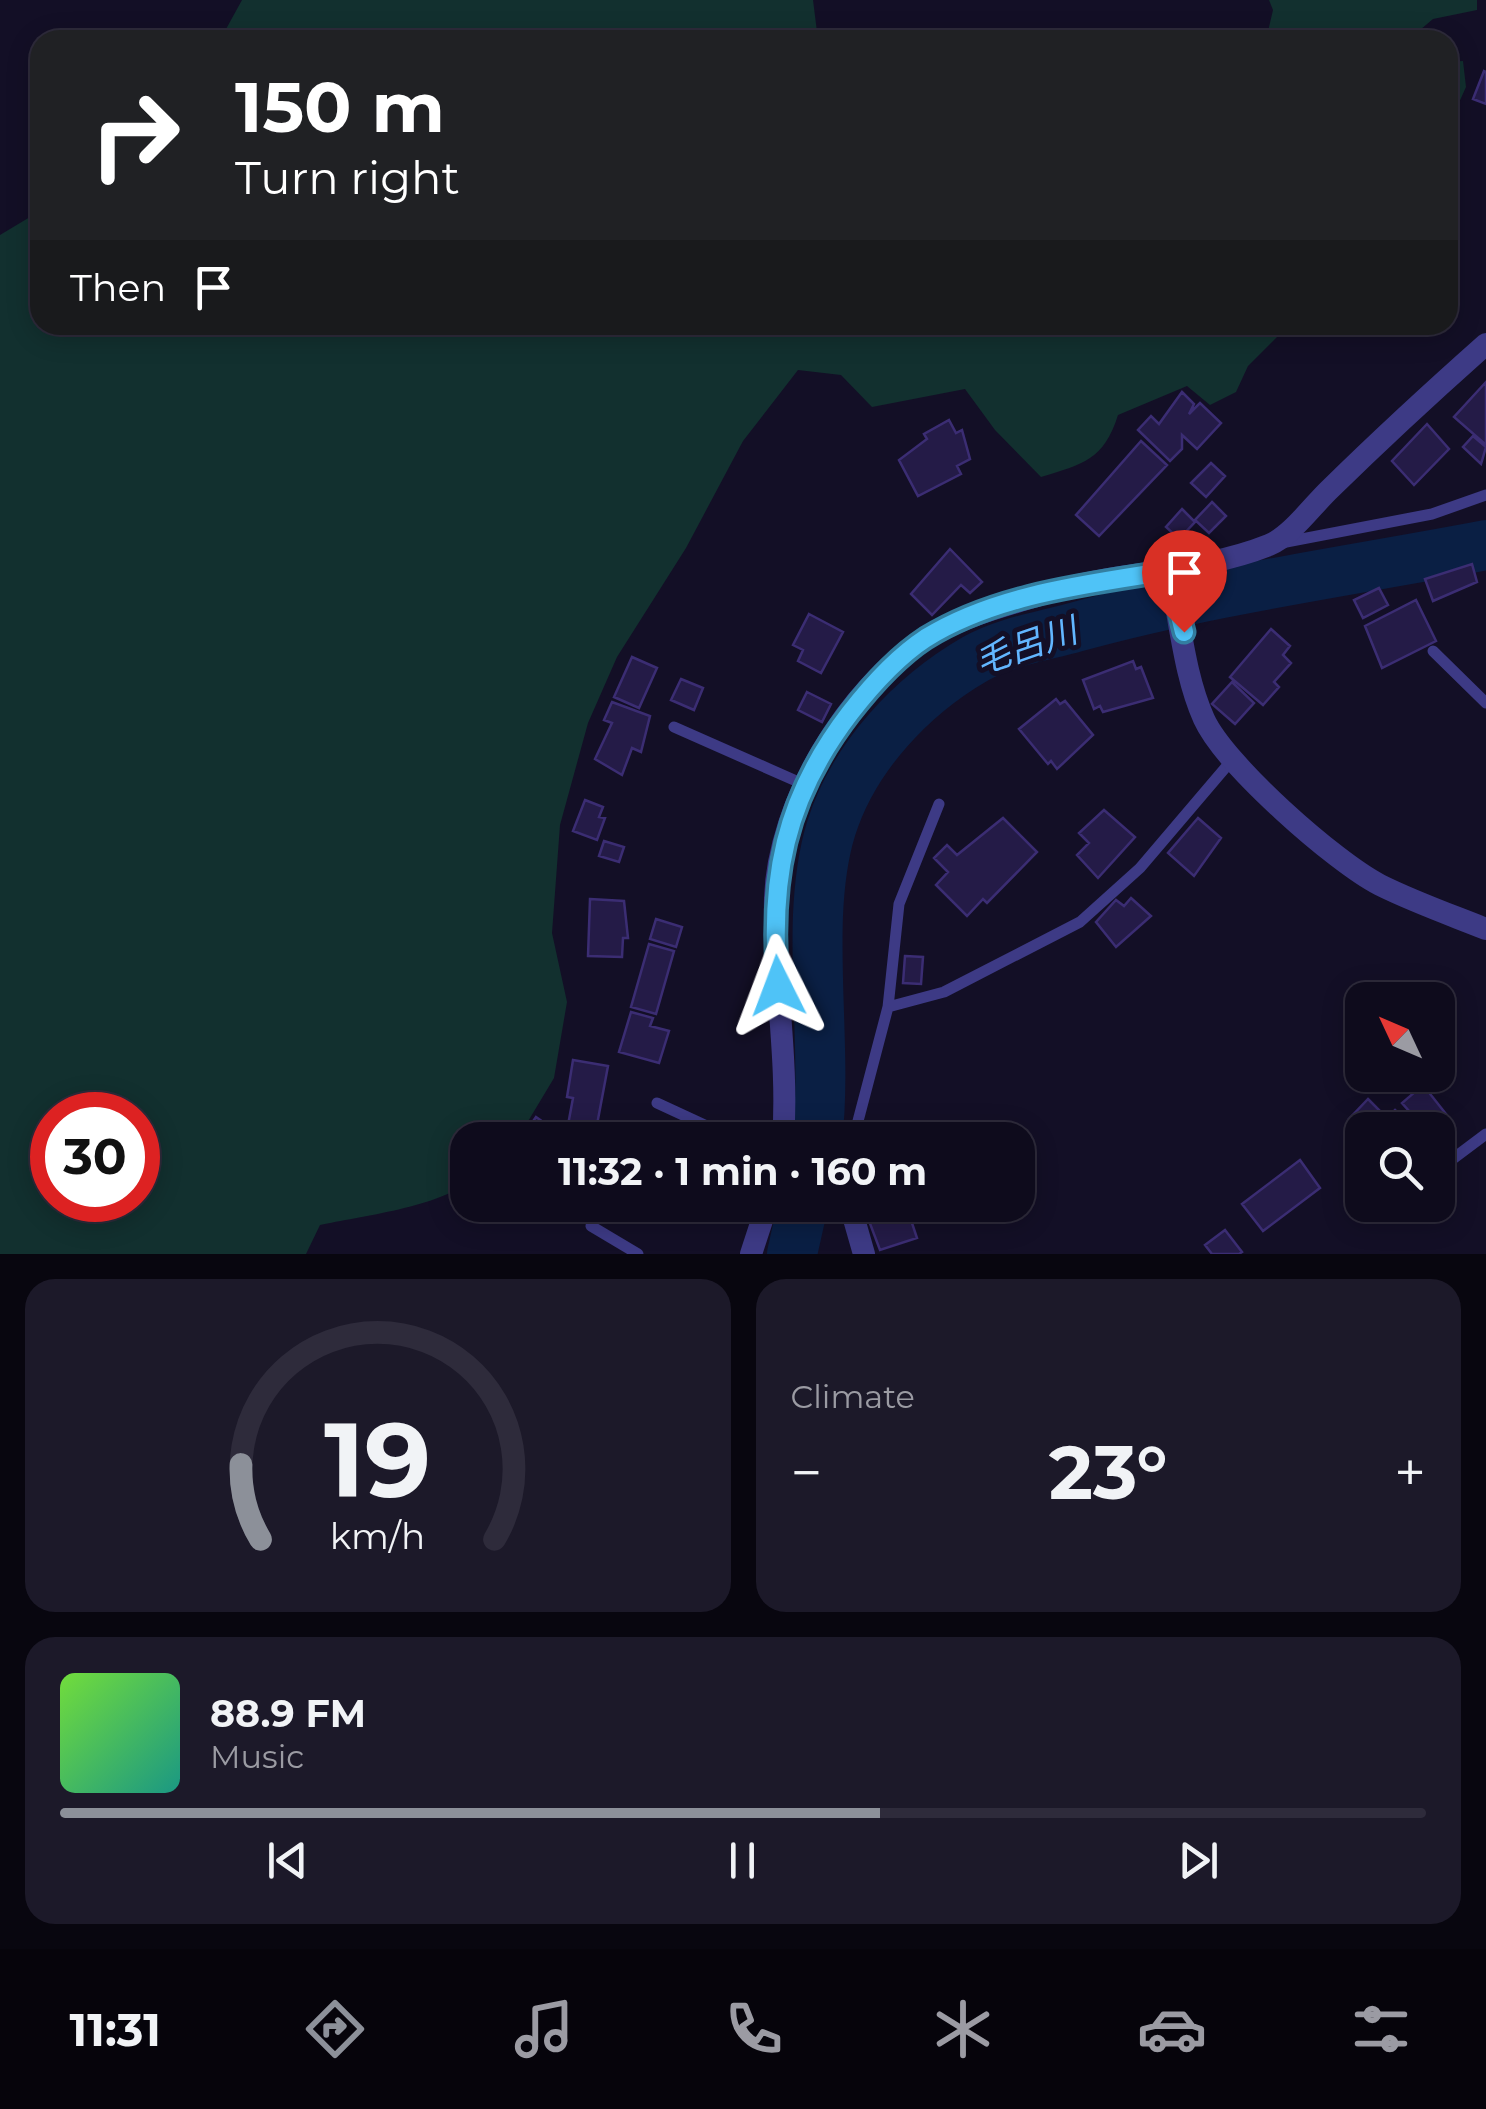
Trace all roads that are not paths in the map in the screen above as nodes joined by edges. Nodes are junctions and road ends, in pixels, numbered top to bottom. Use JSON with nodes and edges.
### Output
{"nodes":[{"id":1,"x":1486,"y":344,"type":"edge"},
{"id":2,"x":1486,"y":495,"type":"edge"},
{"id":3,"x":1273,"y":544,"type":"junction"},
{"id":4,"x":1171,"y":579,"type":"junction"},
{"id":5,"x":1433,"y":652,"type":"dead end"},
{"id":6,"x":1486,"y":703,"type":"edge"},
{"id":7,"x":674,"y":727,"type":"dead end"},
{"id":8,"x":1232,"y":760,"type":"junction"},
{"id":9,"x":803,"y":784,"type":"junction"},
{"id":10,"x":938,"y":804,"type":"dead end"},
{"id":11,"x":1486,"y":929,"type":"edge"},
{"id":12,"x":888,"y":1007,"type":"junction"},
{"id":13,"x":657,"y":1103,"type":"dead end"},
{"id":14,"x":698,"y":1122,"type":"edge"},
{"id":15,"x":784,"y":1122,"type":"edge"},
{"id":16,"x":857,"y":1122,"type":"edge"},
{"id":17,"x":1486,"y":1134,"type":"edge"},
{"id":18,"x":1455,"y":1157,"type":"edge"},
{"id":19,"x":761,"y":1222,"type":"edge"},
{"id":20,"x":855,"y":1222,"type":"edge"},
{"id":21,"x":591,"y":1226,"type":"dead end"},
{"id":22,"x":638,"y":1254,"type":"edge"},
{"id":23,"x":751,"y":1254,"type":"edge"},
{"id":24,"x":864,"y":1254,"type":"edge"}],
"edges":[{"from":1,"to":3,"type":"street"},
{"from":2,"to":3,"type":"lane"},
{"from":3,"to":4,"type":"street"},
{"from":4,"to":8,"type":"street"},
{"from":4,"to":9,"type":"street"},
{"from":5,"to":6,"type":"lane"},
{"from":7,"to":9,"type":"lane"},
{"from":8,"to":11,"type":"street"},
{"from":8,"to":12,"type":"lane"},
{"from":9,"to":15,"type":"street"},
{"from":10,"to":12,"type":"lane"},
{"from":12,"to":16,"type":"lane"},
{"from":13,"to":14,"type":"lane"},
{"from":17,"to":18,"type":"lane"},
{"from":19,"to":23,"type":"street"},
{"from":20,"to":24,"type":"street"},
{"from":21,"to":22,"type":"lane"}]}
